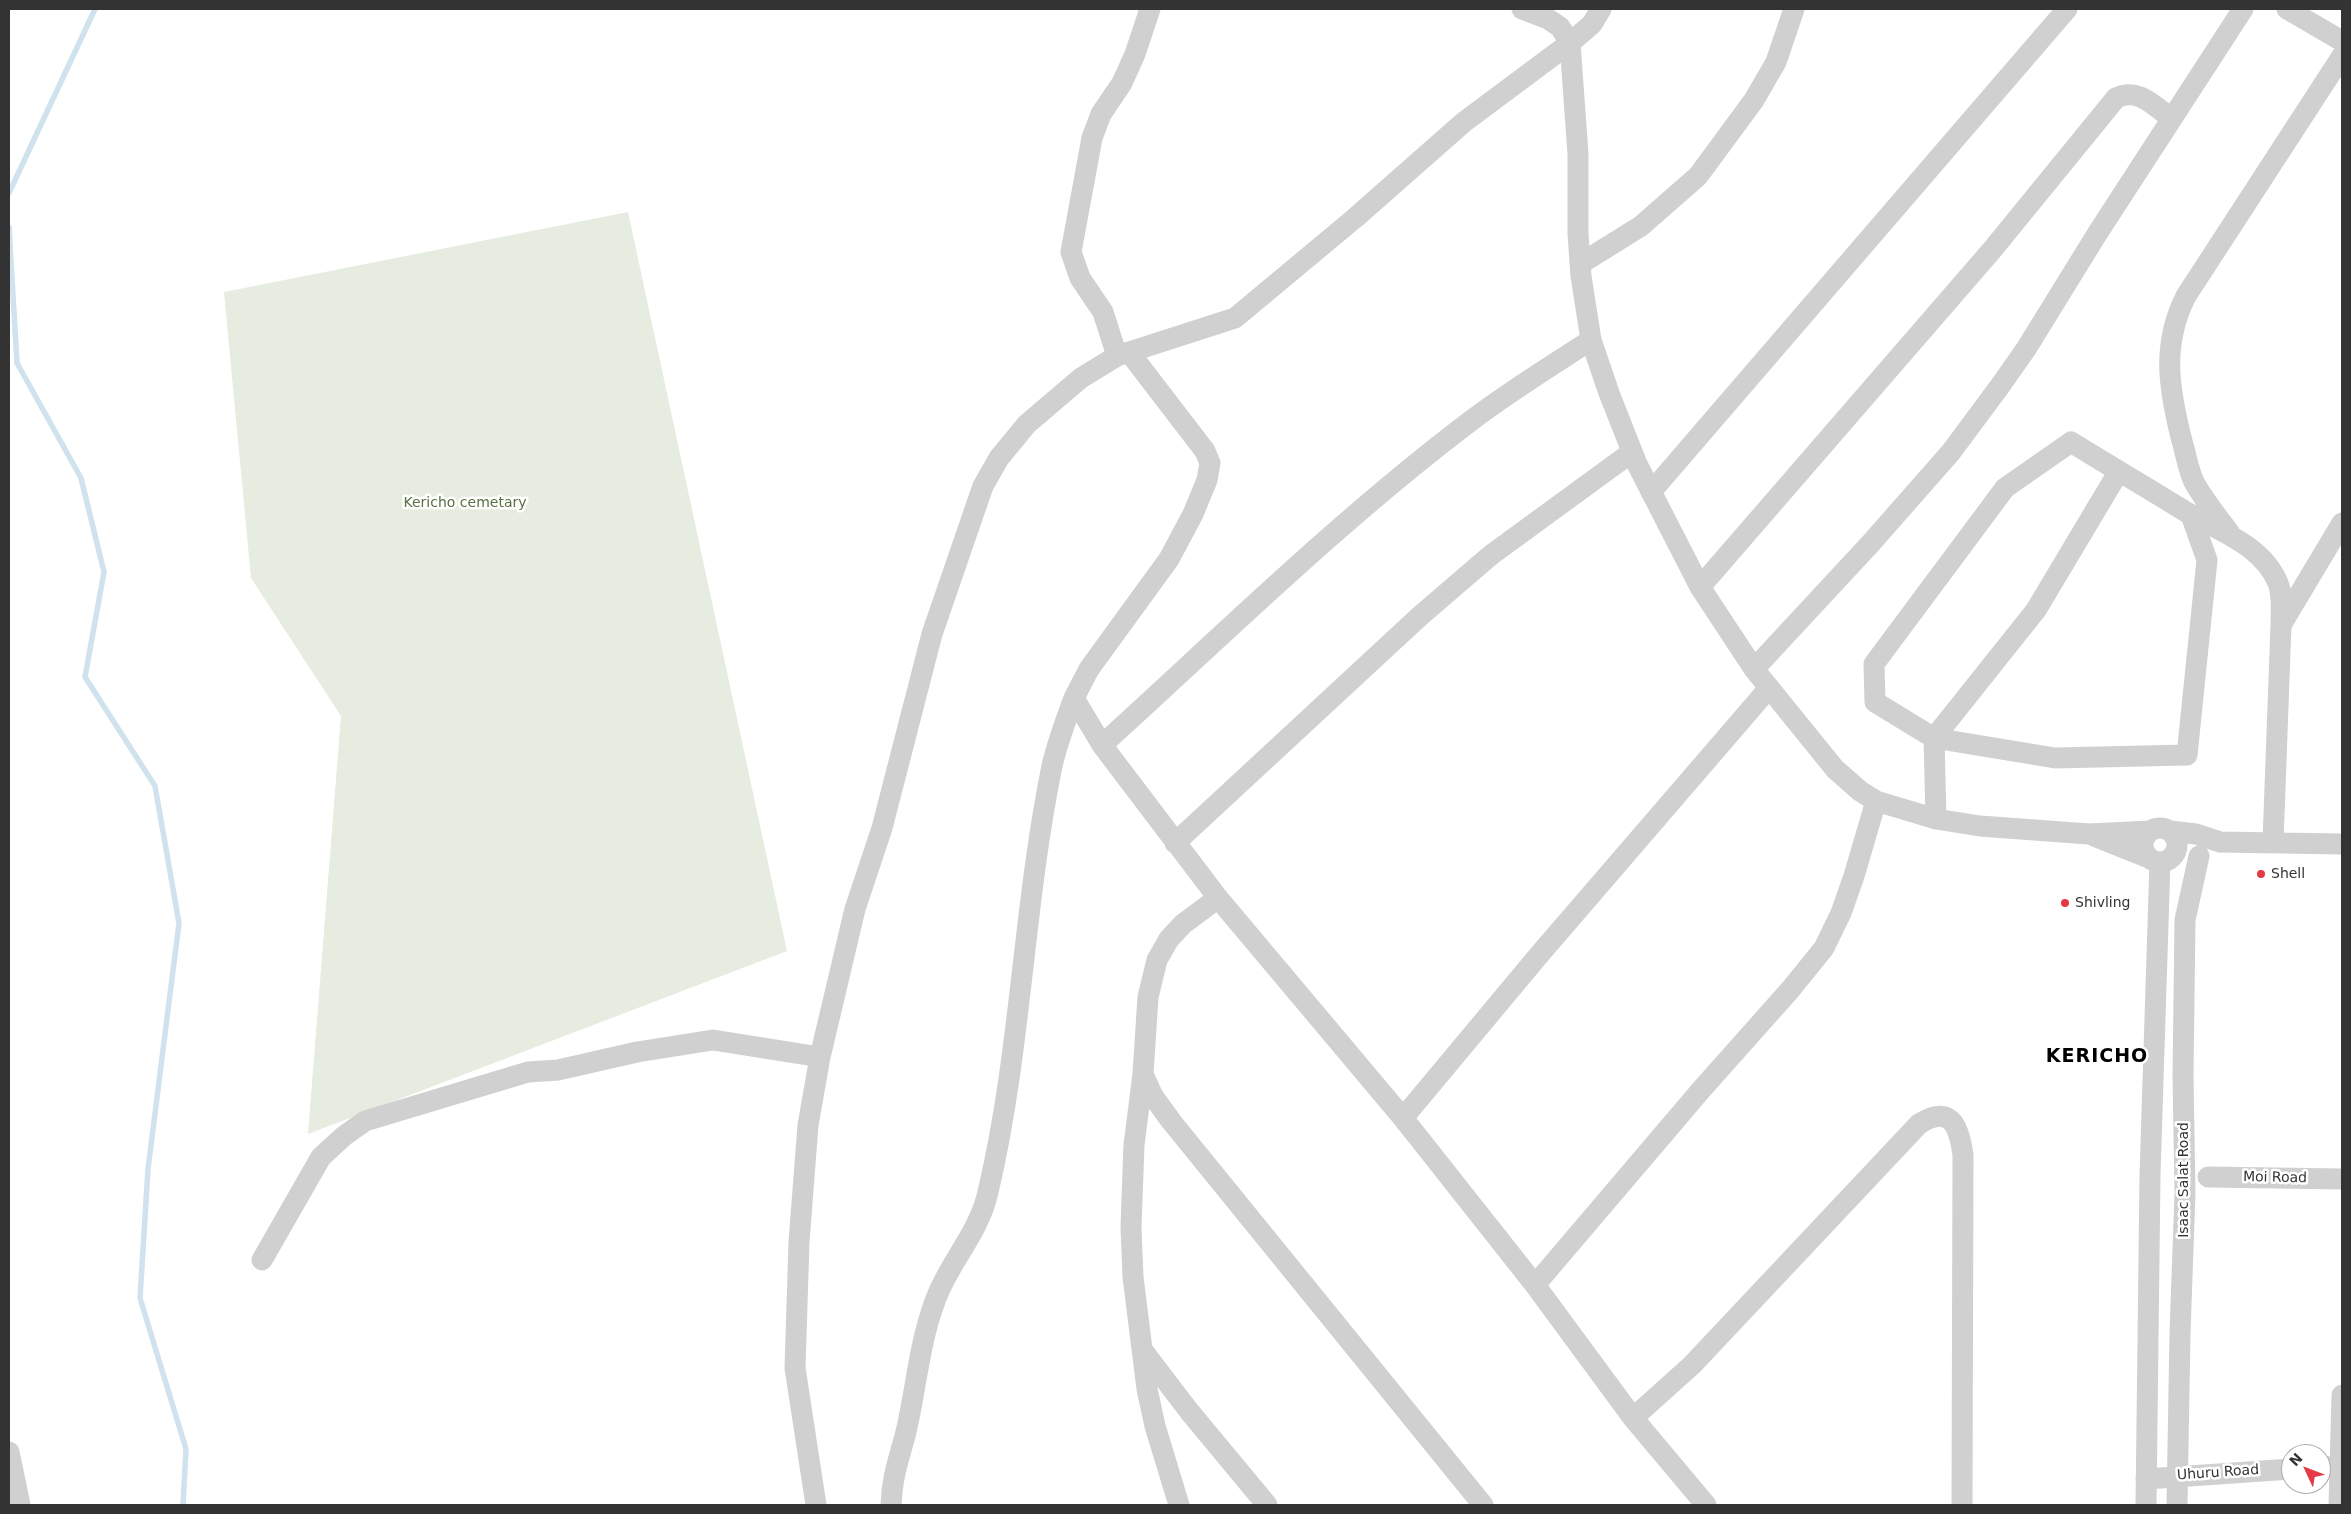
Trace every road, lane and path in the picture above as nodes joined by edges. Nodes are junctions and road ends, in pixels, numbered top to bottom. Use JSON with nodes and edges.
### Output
{"nodes":[{"id":1,"x":1150,"y":9,"type":"edge"},
{"id":2,"x":1522,"y":9,"type":"edge"},
{"id":3,"x":1601,"y":9,"type":"edge"},
{"id":4,"x":1794,"y":9,"type":"edge"},
{"id":5,"x":2068,"y":9,"type":"edge"},
{"id":6,"x":2243,"y":9,"type":"edge"},
{"id":7,"x":2287,"y":9,"type":"edge"},
{"id":8,"x":2342,"y":41,"type":"edge"},
{"id":9,"x":1570,"y":43,"type":"junction"},
{"id":10,"x":2342,"y":56,"type":"edge"},
{"id":11,"x":2172,"y":118,"type":"junction"},
{"id":12,"x":1580,"y":264,"type":"junction"},
{"id":13,"x":1591,"y":340,"type":"junction"},
{"id":14,"x":1123,"y":354,"type":"junction"},
{"id":15,"x":1632,"y":452,"type":"junction"},
{"id":16,"x":2118,"y":471,"type":"junction"},
{"id":17,"x":1651,"y":492,"type":"junction"},
{"id":18,"x":2191,"y":515,"type":"junction"},
{"id":19,"x":2342,"y":523,"type":"edge"},
{"id":20,"x":2232,"y":536,"type":"junction"},
{"id":21,"x":1700,"y":587,"type":"junction"},
{"id":22,"x":2281,"y":625,"type":"junction"},
{"id":23,"x":1754,"y":669,"type":"junction"},
{"id":24,"x":1769,"y":688,"type":"junction"},
{"id":25,"x":1074,"y":698,"type":"junction"},
{"id":26,"x":1934,"y":738,"type":"junction"},
{"id":27,"x":1102,"y":745,"type":"junction"},
{"id":28,"x":1876,"y":800,"type":"junction"},
{"id":29,"x":1936,"y":820,"type":"junction"},
{"id":30,"x":2160,"y":831,"type":"junction"},
{"id":31,"x":2090,"y":834,"type":"junction"},
{"id":32,"x":2220,"y":842,"type":"junction"},
{"id":33,"x":2273,"y":842,"type":"junction"},
{"id":34,"x":1175,"y":844,"type":"junction"},
{"id":35,"x":2342,"y":844,"type":"edge"},
{"id":36,"x":2199,"y":856,"type":"junction"},
{"id":37,"x":2159,"y":860,"type":"junction"},
{"id":38,"x":1218,"y":898,"type":"junction"},
{"id":39,"x":820,"y":1057,"type":"junction"},
{"id":40,"x":1143,"y":1074,"type":"junction"},
{"id":41,"x":1404,"y":1118,"type":"junction"},
{"id":42,"x":2150,"y":1158,"type":"junction"},
{"id":43,"x":2185,"y":1161,"type":"junction"},
{"id":44,"x":2208,"y":1177,"type":"junction"},
{"id":45,"x":2342,"y":1179,"type":"edge"},
{"id":46,"x":2149,"y":1192,"type":"junction"},
{"id":47,"x":2185,"y":1193,"type":"junction"},
{"id":48,"x":262,"y":1260,"type":"dead end"},
{"id":49,"x":1535,"y":1285,"type":"junction"},
{"id":50,"x":1143,"y":1351,"type":"junction"},
{"id":51,"x":2342,"y":1395,"type":"edge"},
{"id":52,"x":1633,"y":1418,"type":"junction"},
{"id":53,"x":9,"y":1452,"type":"edge"},
{"id":54,"x":2334,"y":1466,"type":"edge"},
{"id":55,"x":2281,"y":1470,"type":"edge"},
{"id":56,"x":2179,"y":1476,"type":"junction"},
{"id":57,"x":2146,"y":1478,"type":"junction"},
{"id":58,"x":20,"y":1505,"type":"edge"},
{"id":59,"x":816,"y":1505,"type":"edge"},
{"id":60,"x":891,"y":1505,"type":"edge"},
{"id":61,"x":1179,"y":1505,"type":"edge"},
{"id":62,"x":1267,"y":1505,"type":"edge"},
{"id":63,"x":1483,"y":1505,"type":"edge"},
{"id":64,"x":1706,"y":1505,"type":"edge"},
{"id":65,"x":1962,"y":1505,"type":"edge"},
{"id":66,"x":2146,"y":1505,"type":"edge"},
{"id":67,"x":2177,"y":1505,"type":"edge"},
{"id":68,"x":2339,"y":1505,"type":"edge"}],
"edges":[{"from":1,"to":14,"type":"street"},
{"from":2,"to":9,"type":"street"},
{"from":3,"to":9,"type":"street"},
{"from":4,"to":12,"type":"street"},
{"from":5,"to":17,"type":"street"},
{"from":6,"to":11,"type":"street"},
{"from":7,"to":8,"type":"street"},
{"from":9,"to":12,"type":"street"},
{"from":9,"to":14,"type":"street"},
{"from":10,"to":20,"type":"street"},
{"from":11,"to":21,"type":"street"},
{"from":11,"to":23,"type":"street"},
{"from":12,"to":13,"type":"street"},
{"from":13,"to":15,"type":"street"},
{"from":13,"to":27,"type":"street"},
{"from":14,"to":25,"type":"street"},
{"from":14,"to":39,"type":"street"},
{"from":15,"to":17,"type":"street"},
{"from":15,"to":34,"type":"street"},
{"from":16,"to":18,"type":"street"},
{"from":16,"to":26,"type":"street"},
{"from":16,"to":26,"type":"street"},
{"from":17,"to":21,"type":"street"},
{"from":18,"to":20,"type":"street"},
{"from":18,"to":26,"type":"street"},
{"from":19,"to":22,"type":"street"},
{"from":20,"to":22,"type":"street"},
{"from":21,"to":23,"type":"street"},
{"from":22,"to":33,"type":"street"},
{"from":23,"to":24,"type":"street"},
{"from":24,"to":28,"type":"street"},
{"from":24,"to":41,"type":"street"},
{"from":25,"to":27,"type":"street"},
{"from":25,"to":60,"type":"street"},
{"from":26,"to":29,"type":"street"},
{"from":27,"to":34,"type":"street"},
{"from":28,"to":29,"type":"street"},
{"from":28,"to":49,"type":"street"},
{"from":29,"to":31,"type":"street"},
{"from":30,"to":31,"type":"street"},
{"from":30,"to":32,"type":"street"},
{"from":30,"to":37,"type":"street"},
{"from":30,"to":37,"type":"street"},
{"from":31,"to":37,"type":"street"},
{"from":32,"to":33,"type":"street"},
{"from":32,"to":36,"type":"street"},
{"from":33,"to":35,"type":"street"},
{"from":34,"to":38,"type":"street"},
{"from":36,"to":37,"type":"street"},
{"from":36,"to":43,"type":"street","name":"Isaac Salat Road"},
{"from":37,"to":42,"type":"street"},
{"from":38,"to":40,"type":"street"},
{"from":38,"to":41,"type":"street"},
{"from":39,"to":48,"type":"street"},
{"from":39,"to":59,"type":"street"},
{"from":40,"to":50,"type":"street"},
{"from":40,"to":63,"type":"street"},
{"from":41,"to":49,"type":"street"},
{"from":42,"to":43,"type":"street"},
{"from":42,"to":46,"type":"street"},
{"from":43,"to":44,"type":"street"},
{"from":43,"to":47,"type":"street","name":"Isaac Salat Road"},
{"from":44,"to":45,"type":"street","name":"Moi Road"},
{"from":44,"to":47,"type":"street"},
{"from":46,"to":47,"type":"street"},
{"from":46,"to":57,"type":"street"},
{"from":47,"to":56,"type":"street","name":"Isaac Salat Road"},
{"from":49,"to":52,"type":"street"},
{"from":50,"to":61,"type":"street"},
{"from":50,"to":62,"type":"street"},
{"from":51,"to":54,"type":"street"},
{"from":52,"to":64,"type":"street"},
{"from":52,"to":65,"type":"street"},
{"from":53,"to":58,"type":"street"},
{"from":54,"to":68,"type":"street"},
{"from":55,"to":56,"type":"street","name":"Uhuru Road"},
{"from":56,"to":57,"type":"street","name":"Uhuru Road"},
{"from":56,"to":67,"type":"street","name":"Isaac Salat Road"},
{"from":57,"to":66,"type":"street"}]}
